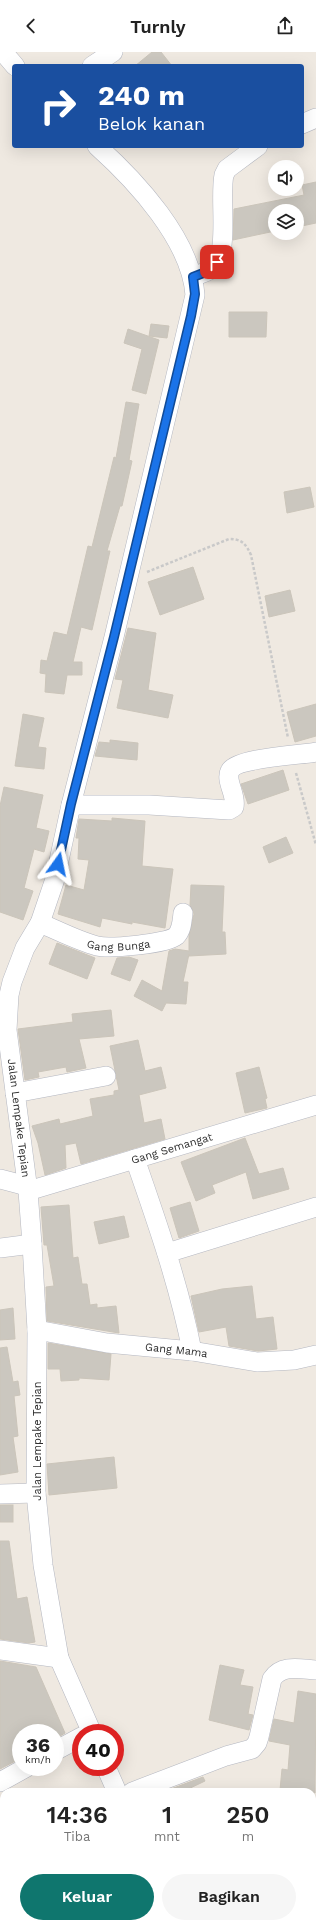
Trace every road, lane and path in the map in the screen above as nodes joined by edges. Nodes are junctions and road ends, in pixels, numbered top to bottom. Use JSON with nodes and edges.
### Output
{"nodes":[{"id":1,"x":3,"y":52,"type":"edge"},
{"id":2,"x":114,"y":52,"type":"edge"},
{"id":3,"x":13,"y":64,"type":"edge"},
{"id":4,"x":95,"y":64,"type":"edge"},
{"id":5,"x":316,"y":118,"type":"edge"},
{"id":6,"x":304,"y":123,"type":"edge"},
{"id":7,"x":99,"y":148,"type":"edge"},
{"id":8,"x":255,"y":148,"type":"edge"},
{"id":9,"x":193,"y":277,"type":"junction"},
{"id":10,"x":126,"y":580,"type":"junction"},
{"id":11,"x":298,"y":755,"type":"edge"},
{"id":12,"x":71,"y":804,"type":"junction"},
{"id":13,"x":316,"y":845,"type":"edge"},
{"id":14,"x":183,"y":913,"type":"dead end"},
{"id":15,"x":40,"y":923,"type":"junction"},
{"id":16,"x":7,"y":1070,"type":"edge"},
{"id":17,"x":106,"y":1076,"type":"dead end"},
{"id":18,"x":15,"y":1093,"type":"junction"},
{"id":19,"x":316,"y":1105,"type":"edge"},
{"id":20,"x":135,"y":1159,"type":"junction"},
{"id":21,"x":0,"y":1180,"type":"edge"},
{"id":22,"x":28,"y":1188,"type":"junction"},
{"id":23,"x":316,"y":1207,"type":"edge"},
{"id":24,"x":32,"y":1244,"type":"junction"},
{"id":25,"x":0,"y":1248,"type":"edge"},
{"id":26,"x":167,"y":1253,"type":"junction"},
{"id":27,"x":37,"y":1330,"type":"junction"},
{"id":28,"x":192,"y":1351,"type":"junction"},
{"id":29,"x":316,"y":1355,"type":"edge"},
{"id":30,"x":36,"y":1493,"type":"junction"},
{"id":31,"x":0,"y":1494,"type":"edge"},
{"id":32,"x":0,"y":1650,"type":"edge"},
{"id":33,"x":59,"y":1658,"type":"junction"},
{"id":34,"x":316,"y":1670,"type":"edge"},
{"id":35,"x":85,"y":1724,"type":"edge"},
{"id":36,"x":12,"y":1775,"type":"edge"},
{"id":37,"x":110,"y":1776,"type":"edge"},
{"id":38,"x":0,"y":1782,"type":"edge"},
{"id":39,"x":115,"y":1788,"type":"edge"},
{"id":40,"x":142,"y":1788,"type":"edge"}],
"edges":[{"from":1,"to":3,"type":"street"},
{"from":2,"to":4,"type":"street"},
{"from":5,"to":6,"type":"street"},
{"from":7,"to":9,"type":"street","name":"Jalan Lempake Tepian"},
{"from":8,"to":9,"type":"street"},
{"from":9,"to":10,"type":"street","name":"Jalan Lempake Tepian"},
{"from":10,"to":11,"type":"path"},
{"from":10,"to":12,"type":"street","name":"Jalan Lempake Tepian"},
{"from":11,"to":12,"type":"street"},
{"from":11,"to":13,"type":"path"},
{"from":12,"to":15,"type":"street","name":"Jalan Lempake Tepian"},
{"from":14,"to":15,"type":"street","name":"Gang Bunga"},
{"from":15,"to":16,"type":"street","name":"Jalan Lempake Tepian"},
{"from":16,"to":18,"type":"street","name":"Jalan Lempake Tepian"},
{"from":17,"to":18,"type":"street"},
{"from":18,"to":22,"type":"street","name":"Jalan Lempake Tepian"},
{"from":19,"to":20,"type":"street","name":"Gang Semangat"},
{"from":20,"to":22,"type":"street","name":"Gang Semangat"},
{"from":20,"to":26,"type":"street"},
{"from":21,"to":22,"type":"street"},
{"from":22,"to":24,"type":"street","name":"Jalan Lempake Tepian"},
{"from":23,"to":26,"type":"street"},
{"from":24,"to":25,"type":"street"},
{"from":24,"to":27,"type":"street","name":"Jalan Lempake Tepian"},
{"from":26,"to":28,"type":"street"},
{"from":27,"to":28,"type":"street","name":"Gang Mama"},
{"from":27,"to":30,"type":"street","name":"Jalan Lempake Tepian"},
{"from":28,"to":29,"type":"street","name":"Gang Mama"},
{"from":30,"to":31,"type":"street"},
{"from":30,"to":33,"type":"street","name":"Jalan Lempake Tepian"},
{"from":32,"to":33,"type":"street"},
{"from":33,"to":35,"type":"street","name":"Jalan Lempake Tepian"},
{"from":34,"to":40,"type":"street"},
{"from":36,"to":38,"type":"street"},
{"from":37,"to":39,"type":"street"}]}
